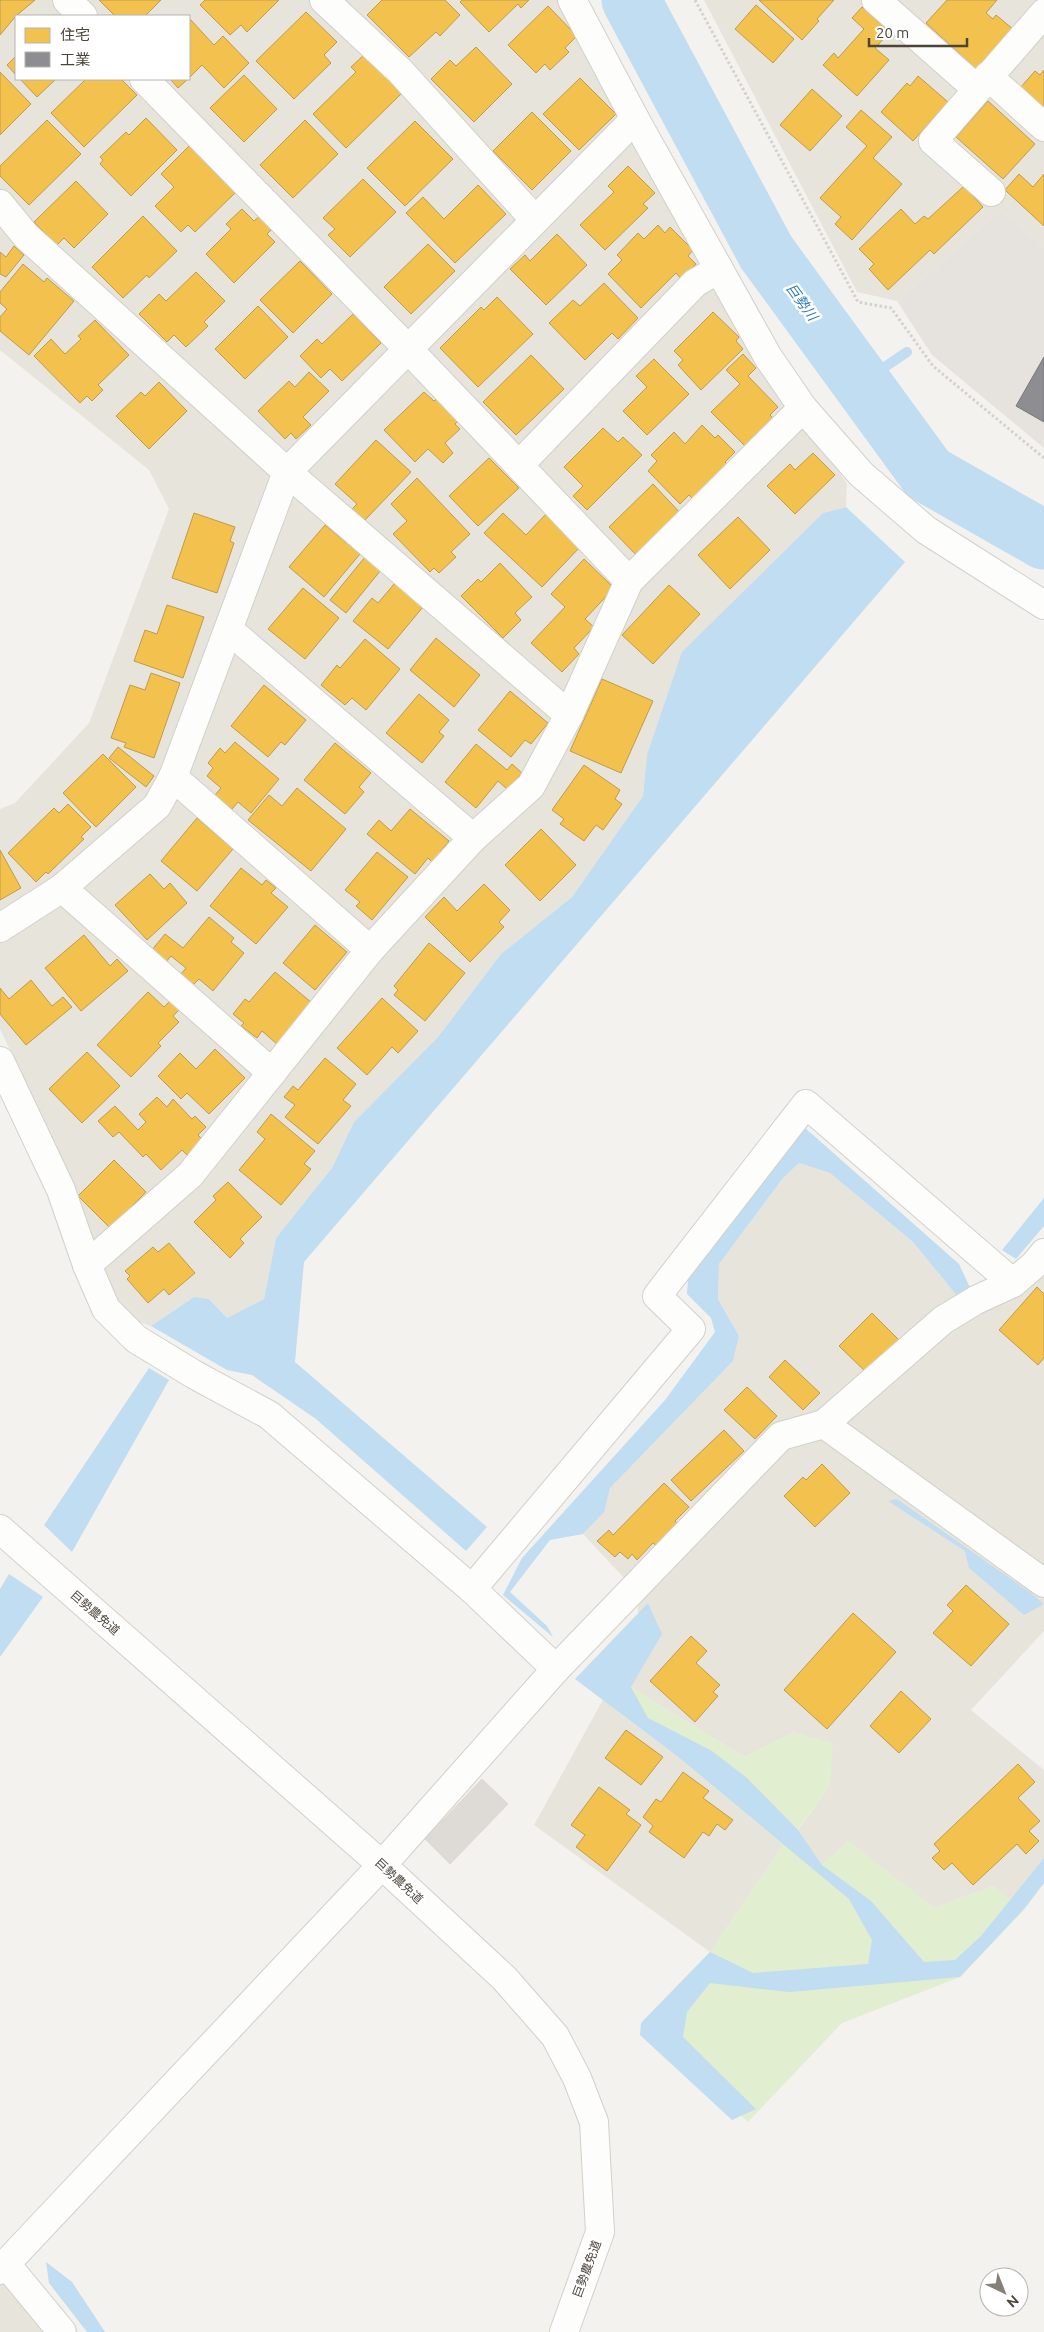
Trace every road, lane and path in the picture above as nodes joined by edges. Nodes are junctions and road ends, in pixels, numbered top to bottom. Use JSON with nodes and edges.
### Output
{"nodes":[{"id":1,"x":67,"y":0,"type":"edge"},
{"id":2,"x":324,"y":0,"type":"edge"},
{"id":3,"x":572,"y":0,"type":"edge"},
{"id":4,"x":695,"y":0,"type":"edge"},
{"id":5,"x":876,"y":0,"type":"edge"},
{"id":6,"x":82,"y":15,"type":"edge"},
{"id":7,"x":1041,"y":16,"type":"edge"},
{"id":8,"x":145,"y":80,"type":"edge"},
{"id":9,"x":982,"y":82,"type":"junction"},
{"id":10,"x":635,"y":119,"type":"junction"},
{"id":11,"x":1044,"y":127,"type":"edge"},
{"id":12,"x":991,"y":192,"type":"dead end"},
{"id":13,"x":0,"y":204,"type":"edge"},
{"id":14,"x":534,"y":220,"type":"junction"},
{"id":15,"x":720,"y":269,"type":"junction"},
{"id":16,"x":408,"y":349,"type":"junction"},
{"id":17,"x":804,"y":408,"type":"junction"},
{"id":18,"x":1044,"y":458,"type":"edge"},
{"id":19,"x":518,"y":465,"type":"junction"},
{"id":20,"x":287,"y":472,"type":"junction"},
{"id":21,"x":629,"y":581,"type":"junction"},
{"id":22,"x":1044,"y":605,"type":"edge"},
{"id":23,"x":229,"y":630,"type":"junction"},
{"id":24,"x":569,"y":714,"type":"junction"},
{"id":25,"x":173,"y":777,"type":"junction"},
{"id":26,"x":473,"y":838,"type":"junction"},
{"id":27,"x":62,"y":888,"type":"junction"},
{"id":28,"x":0,"y":928,"type":"edge"},
{"id":29,"x":370,"y":950,"type":"junction"},
{"id":30,"x":0,"y":1061,"type":"edge"},
{"id":31,"x":272,"y":1073,"type":"junction"},
{"id":32,"x":1044,"y":1253,"type":"edge"},
{"id":33,"x":87,"y":1265,"type":"junction"},
{"id":34,"x":1013,"y":1283,"type":"junction"},
{"id":35,"x":824,"y":1424,"type":"junction"},
{"id":36,"x":0,"y":1529,"type":"edge"},
{"id":37,"x":1044,"y":1583,"type":"edge"},
{"id":38,"x":472,"y":1589,"type":"junction"},
{"id":39,"x":556,"y":1669,"type":"junction"},
{"id":40,"x":382,"y":1865,"type":"junction"},
{"id":41,"x":3,"y":2267,"type":"edge"},
{"id":42,"x":62,"y":2332,"type":"edge"},
{"id":43,"x":564,"y":2332,"type":"edge"}],
"edges":[{"from":1,"to":6,"type":"street"},
{"from":2,"to":14,"type":"street"},
{"from":3,"to":10,"type":"street"},
{"from":4,"to":18,"type":"path"},
{"from":5,"to":9,"type":"street"},
{"from":7,"to":9,"type":"street"},
{"from":8,"to":16,"type":"street"},
{"from":9,"to":11,"type":"street"},
{"from":9,"to":12,"type":"street"},
{"from":10,"to":14,"type":"street"},
{"from":10,"to":15,"type":"street"},
{"from":13,"to":20,"type":"street"},
{"from":14,"to":16,"type":"street"},
{"from":15,"to":17,"type":"street"},
{"from":15,"to":19,"type":"street"},
{"from":16,"to":19,"type":"street"},
{"from":16,"to":20,"type":"street"},
{"from":17,"to":21,"type":"street"},
{"from":17,"to":22,"type":"street"},
{"from":19,"to":21,"type":"street"},
{"from":20,"to":23,"type":"street"},
{"from":20,"to":24,"type":"street"},
{"from":21,"to":24,"type":"street"},
{"from":23,"to":25,"type":"street"},
{"from":23,"to":26,"type":"street"},
{"from":24,"to":26,"type":"street"},
{"from":25,"to":27,"type":"street"},
{"from":25,"to":29,"type":"street"},
{"from":26,"to":29,"type":"street"},
{"from":27,"to":28,"type":"street"},
{"from":27,"to":31,"type":"street"},
{"from":29,"to":31,"type":"street"},
{"from":30,"to":33,"type":"street"},
{"from":31,"to":33,"type":"street"},
{"from":32,"to":34,"type":"street"},
{"from":33,"to":38,"type":"street"},
{"from":34,"to":35,"type":"street"},
{"from":34,"to":38,"type":"street"},
{"from":35,"to":37,"type":"street"},
{"from":35,"to":39,"type":"street"},
{"from":36,"to":40,"type":"street","name":"巨勢農免道"},
{"from":38,"to":39,"type":"street"},
{"from":39,"to":40,"type":"street"},
{"from":40,"to":41,"type":"street"},
{"from":40,"to":43,"type":"street","name":"巨勢農免道"},
{"from":41,"to":42,"type":"street"}]}
